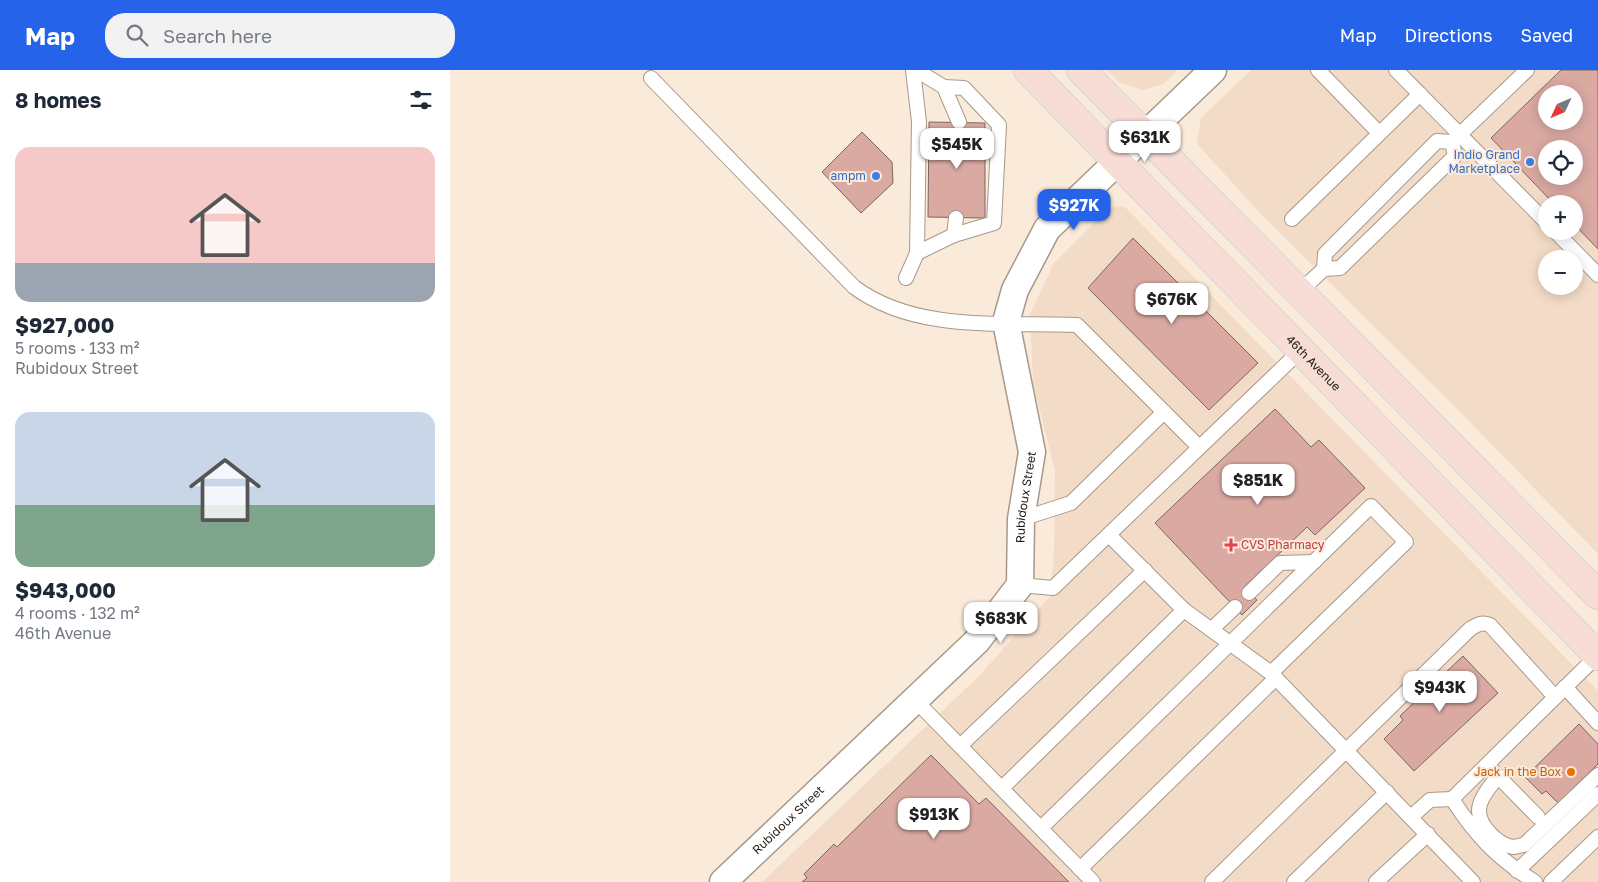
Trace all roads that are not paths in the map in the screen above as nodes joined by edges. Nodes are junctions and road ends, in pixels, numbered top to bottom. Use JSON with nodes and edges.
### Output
{"nodes":[{"id":1,"x":914,"y":70,"type":"edge"},
{"id":2,"x":1028,"y":70,"type":"edge"},
{"id":3,"x":1082,"y":70,"type":"edge"},
{"id":4,"x":1213,"y":70,"type":"edge"},
{"id":5,"x":1318,"y":70,"type":"edge"},
{"id":6,"x":1396,"y":70,"type":"edge"},
{"id":7,"x":1527,"y":70,"type":"edge"},
{"id":8,"x":651,"y":78,"type":"dead end"},
{"id":9,"x":944,"y":87,"type":"junction"},
{"id":10,"x":1420,"y":94,"type":"junction"},
{"id":11,"x":959,"y":122,"type":"dead end"},
{"id":12,"x":1379,"y":133,"type":"junction"},
{"id":13,"x":1145,"y":134,"type":"junction"},
{"id":14,"x":1456,"y":138,"type":"junction"},
{"id":15,"x":1116,"y":161,"type":"junction"},
{"id":16,"x":1538,"y":215,"type":"edge"},
{"id":17,"x":956,"y":218,"type":"dead end"},
{"id":18,"x":1292,"y":219,"type":"dead end"},
{"id":19,"x":954,"y":236,"type":"junction"},
{"id":20,"x":1564,"y":240,"type":"edge"},
{"id":21,"x":917,"y":253,"type":"junction"},
{"id":22,"x":1324,"y":269,"type":"junction"},
{"id":23,"x":1598,"y":274,"type":"edge"},
{"id":24,"x":906,"y":278,"type":"dead end"},
{"id":25,"x":1299,"y":292,"type":"junction"},
{"id":26,"x":1006,"y":322,"type":"junction"},
{"id":27,"x":1301,"y":350,"type":"junction"},
{"id":28,"x":1164,"y":412,"type":"junction"},
{"id":29,"x":1199,"y":447,"type":"junction"},
{"id":30,"x":1521,"y":517,"type":"junction"},
{"id":31,"x":1021,"y":519,"type":"junction"},
{"id":32,"x":1109,"y":535,"type":"junction"},
{"id":33,"x":1487,"y":542,"type":"junction"},
{"id":34,"x":1314,"y":562,"type":"junction"},
{"id":35,"x":1144,"y":570,"type":"junction"},
{"id":36,"x":1020,"y":586,"type":"junction"},
{"id":37,"x":1249,"y":593,"type":"dead end"},
{"id":38,"x":1598,"y":595,"type":"edge"},
{"id":39,"x":1235,"y":607,"type":"dead end"},
{"id":40,"x":1184,"y":610,"type":"junction"},
{"id":41,"x":1212,"y":629,"type":"junction"},
{"id":42,"x":1232,"y":642,"type":"junction"},
{"id":43,"x":1598,"y":656,"type":"edge"},
{"id":44,"x":1273,"y":675,"type":"junction"},
{"id":45,"x":1560,"y":692,"type":"junction"},
{"id":46,"x":915,"y":700,"type":"junction"},
{"id":47,"x":1598,"y":723,"type":"edge"},
{"id":48,"x":960,"y":746,"type":"junction"},
{"id":49,"x":1348,"y":751,"type":"junction"},
{"id":50,"x":1486,"y":765,"type":"junction"},
{"id":51,"x":1598,"y":775,"type":"edge"},
{"id":52,"x":1498,"y":776,"type":"junction"},
{"id":53,"x":1002,"y":788,"type":"junction"},
{"id":54,"x":1388,"y":792,"type":"junction"},
{"id":55,"x":1598,"y":794,"type":"edge"},
{"id":56,"x":1452,"y":798,"type":"junction"},
{"id":57,"x":1411,"y":817,"type":"junction"},
{"id":58,"x":1538,"y":817,"type":"dead end"},
{"id":59,"x":1040,"y":828,"type":"junction"},
{"id":60,"x":1428,"y":834,"type":"junction"},
{"id":61,"x":1598,"y":837,"type":"edge"},
{"id":62,"x":1080,"y":869,"type":"junction"},
{"id":63,"x":1517,"y":871,"type":"junction"},
{"id":64,"x":723,"y":882,"type":"edge"},
{"id":65,"x":1093,"y":882,"type":"edge"},
{"id":66,"x":1212,"y":882,"type":"edge"},
{"id":67,"x":1294,"y":882,"type":"edge"},
{"id":68,"x":1376,"y":882,"type":"edge"},
{"id":69,"x":1473,"y":882,"type":"edge"},
{"id":70,"x":1535,"y":882,"type":"edge"},
{"id":71,"x":1551,"y":882,"type":"edge"}],
"edges":[{"from":1,"to":9,"type":"lane"},
{"from":1,"to":21,"type":"lane"},
{"from":2,"to":15,"type":"main road","name":"46th Avenue"},
{"from":3,"to":13,"type":"main road"},
{"from":4,"to":13,"type":"street","name":"Rubidoux Street"},
{"from":5,"to":12,"type":"lane"},
{"from":6,"to":10,"type":"lane"},
{"from":7,"to":14,"type":"lane"},
{"from":8,"to":26,"type":"lane"},
{"from":9,"to":11,"type":"lane"},
{"from":9,"to":19,"type":"lane"},
{"from":10,"to":12,"type":"lane"},
{"from":10,"to":14,"type":"lane"},
{"from":12,"to":18,"type":"lane"},
{"from":13,"to":15,"type":"street","name":"Rubidoux Street"},
{"from":13,"to":25,"type":"main road"},
{"from":14,"to":16,"type":"lane"},
{"from":14,"to":22,"type":"lane"},
{"from":14,"to":22,"type":"lane"},
{"from":15,"to":26,"type":"street","name":"Rubidoux Street"},
{"from":15,"to":27,"type":"main road","name":"46th Avenue"},
{"from":17,"to":19,"type":"lane"},
{"from":19,"to":21,"type":"lane"},
{"from":20,"to":23,"type":"lane"},
{"from":21,"to":24,"type":"lane"},
{"from":22,"to":25,"type":"lane"},
{"from":25,"to":30,"type":"main road"},
{"from":26,"to":28,"type":"lane"},
{"from":26,"to":31,"type":"street","name":"Rubidoux Street"},
{"from":27,"to":29,"type":"lane"},
{"from":27,"to":33,"type":"main road","name":"46th Avenue"},
{"from":28,"to":29,"type":"lane"},
{"from":28,"to":31,"type":"lane"},
{"from":29,"to":32,"type":"lane"},
{"from":30,"to":33,"type":"main road"},
{"from":30,"to":38,"type":"main road"},
{"from":31,"to":36,"type":"street","name":"Rubidoux Street"},
{"from":32,"to":35,"type":"lane"},
{"from":32,"to":36,"type":"lane"},
{"from":33,"to":43,"type":"main road","name":"46th Avenue"},
{"from":34,"to":37,"type":"lane"},
{"from":34,"to":42,"type":"lane"},
{"from":34,"to":44,"type":"lane"},
{"from":35,"to":40,"type":"lane"},
{"from":35,"to":48,"type":"lane"},
{"from":36,"to":46,"type":"street","name":"Rubidoux Street"},
{"from":39,"to":41,"type":"lane"},
{"from":40,"to":41,"type":"lane"},
{"from":40,"to":53,"type":"lane"},
{"from":41,"to":42,"type":"lane"},
{"from":42,"to":44,"type":"lane"},
{"from":42,"to":59,"type":"lane"},
{"from":43,"to":45,"type":"lane"},
{"from":44,"to":49,"type":"lane"},
{"from":44,"to":62,"type":"lane"},
{"from":45,"to":47,"type":"lane"},
{"from":45,"to":49,"type":"lane"},
{"from":45,"to":50,"type":"lane"},
{"from":46,"to":48,"type":"lane"},
{"from":46,"to":64,"type":"street","name":"Rubidoux Street"},
{"from":48,"to":53,"type":"lane"},
{"from":49,"to":54,"type":"lane"},
{"from":49,"to":66,"type":"lane"},
{"from":50,"to":52,"type":"lane"},
{"from":50,"to":56,"type":"lane"},
{"from":51,"to":52,"type":"lane"},
{"from":52,"to":58,"type":"lane"},
{"from":53,"to":59,"type":"lane"},
{"from":54,"to":57,"type":"lane"},
{"from":54,"to":67,"type":"lane"},
{"from":55,"to":63,"type":"lane"},
{"from":56,"to":57,"type":"lane"},
{"from":56,"to":63,"type":"lane"},
{"from":57,"to":60,"type":"lane"},
{"from":59,"to":62,"type":"lane"},
{"from":60,"to":68,"type":"lane"},
{"from":60,"to":69,"type":"lane"},
{"from":61,"to":71,"type":"lane"},
{"from":62,"to":65,"type":"lane"},
{"from":63,"to":70,"type":"lane"}]}
